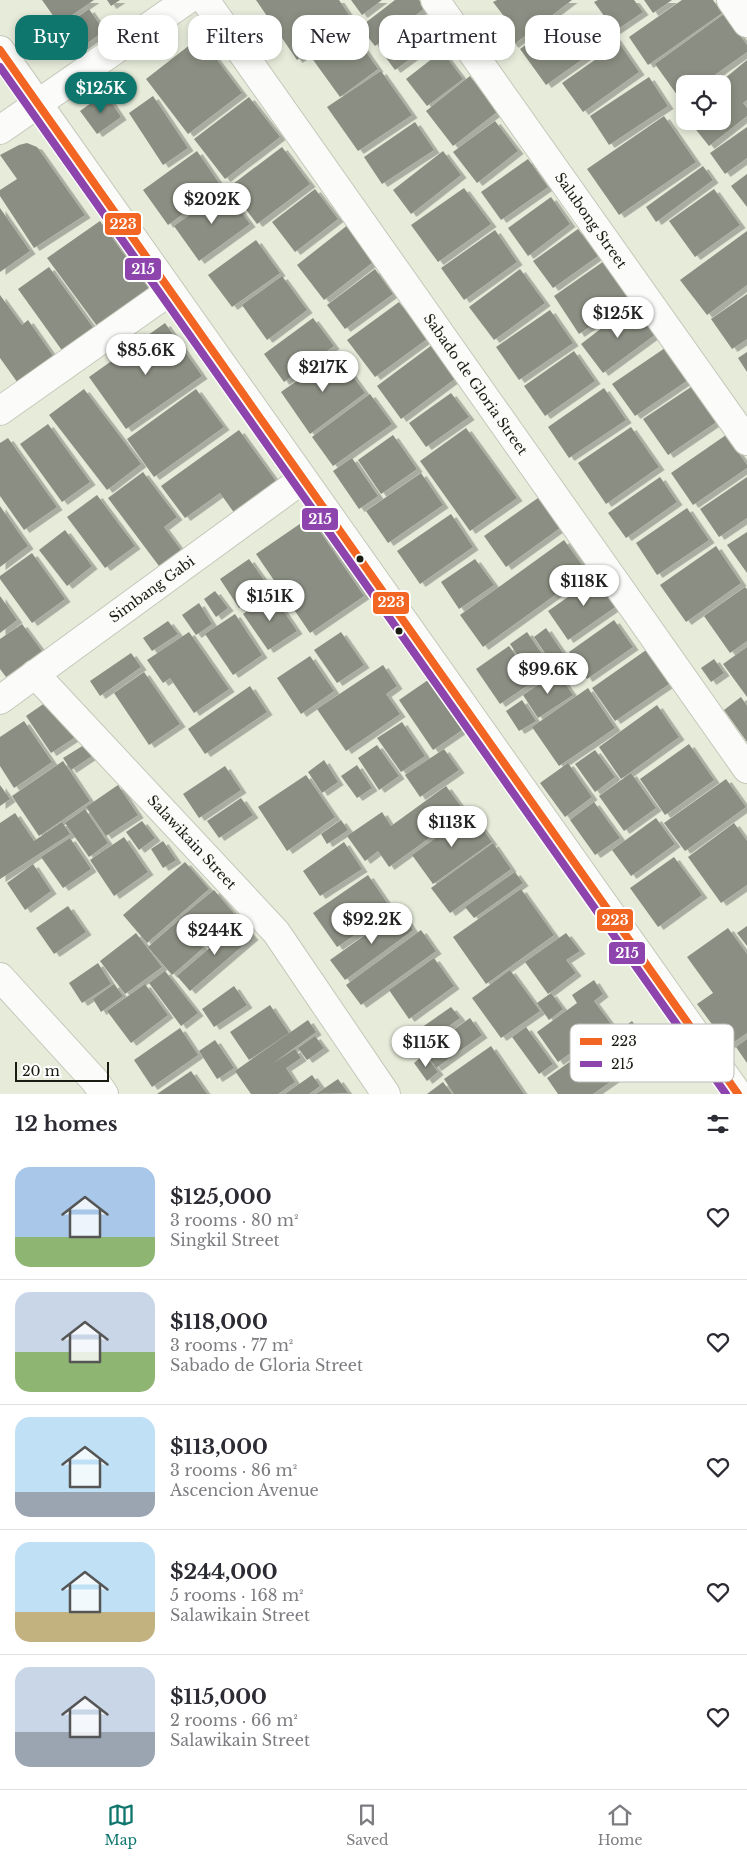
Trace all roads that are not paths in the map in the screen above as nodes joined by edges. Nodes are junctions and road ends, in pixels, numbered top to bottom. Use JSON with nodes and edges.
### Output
{"nodes":[{"id":1,"x":187,"y":0,"type":"edge"},
{"id":2,"x":205,"y":0,"type":"edge"},
{"id":3,"x":435,"y":0,"type":"edge"},
{"id":4,"x":731,"y":0,"type":"edge"},
{"id":5,"x":747,"y":23,"type":"edge"},
{"id":6,"x":0,"y":50,"type":"edge"},
{"id":7,"x":38,"y":104,"type":"junction"},
{"id":8,"x":0,"y":130,"type":"edge"},
{"id":9,"x":170,"y":291,"type":"junction"},
{"id":10,"x":0,"y":411,"type":"edge"},
{"id":11,"x":747,"y":441,"type":"edge"},
{"id":12,"x":303,"y":479,"type":"junction"},
{"id":13,"x":35,"y":674,"type":"junction"},
{"id":14,"x":0,"y":700,"type":"edge"},
{"id":15,"x":747,"y":769,"type":"edge"},
{"id":16,"x":0,"y":977,"type":"edge"},
{"id":17,"x":688,"y":1024,"type":"edge"},
{"id":18,"x":730,"y":1082,"type":"edge"},
{"id":19,"x":104,"y":1094,"type":"edge"},
{"id":20,"x":386,"y":1094,"type":"edge"},
{"id":21,"x":738,"y":1094,"type":"edge"}],
"edges":[{"from":1,"to":7,"type":"street"},
{"from":2,"to":15,"type":"street","name":"Sabado de Gloria Street"},
{"from":3,"to":11,"type":"street","name":"Salubong Street"},
{"from":4,"to":5,"type":"street"},
{"from":6,"to":7,"type":"street"},
{"from":7,"to":8,"type":"street"},
{"from":7,"to":9,"type":"street"},
{"from":9,"to":10,"type":"street"},
{"from":9,"to":12,"type":"street"},
{"from":12,"to":13,"type":"street","name":"Simbang Gabi"},
{"from":12,"to":17,"type":"street"},
{"from":13,"to":14,"type":"street","name":"Simbang Gabi"},
{"from":13,"to":20,"type":"street","name":"Salawikain Street"},
{"from":16,"to":19,"type":"street"},
{"from":18,"to":21,"type":"street"}]}
